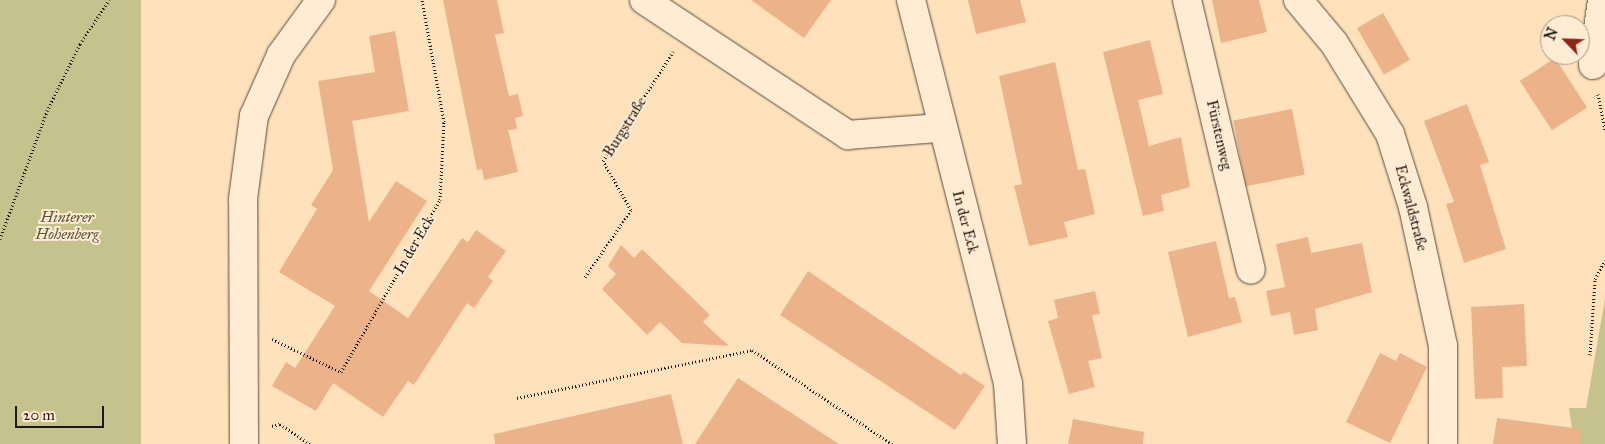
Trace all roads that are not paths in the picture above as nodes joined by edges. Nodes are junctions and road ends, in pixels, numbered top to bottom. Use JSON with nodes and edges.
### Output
{"nodes":[{"id":1,"x":321,"y":0,"type":"edge"},
{"id":2,"x":644,"y":0,"type":"edge"},
{"id":3,"x":911,"y":0,"type":"edge"},
{"id":4,"x":1187,"y":0,"type":"edge"},
{"id":5,"x":1298,"y":0,"type":"edge"},
{"id":6,"x":1602,"y":0,"type":"edge"},
{"id":7,"x":1592,"y":64,"type":"road end"},
{"id":8,"x":940,"y":128,"type":"junction"},
{"id":9,"x":1251,"y":270,"type":"dead end"},
{"id":10,"x":245,"y":438,"type":"edge"},
{"id":11,"x":1012,"y":444,"type":"edge"},
{"id":12,"x":1443,"y":444,"type":"edge"}],
"edges":[{"from":1,"to":10,"type":"street"},
{"from":2,"to":8,"type":"street"},
{"from":3,"to":8,"type":"street","name":"In der Eck"},
{"from":4,"to":9,"type":"street","name":"Fürstenweg"},
{"from":5,"to":12,"type":"street","name":"Eckwaldstraße"},
{"from":6,"to":7,"type":"street"},
{"from":8,"to":11,"type":"street","name":"In der Eck"}]}
